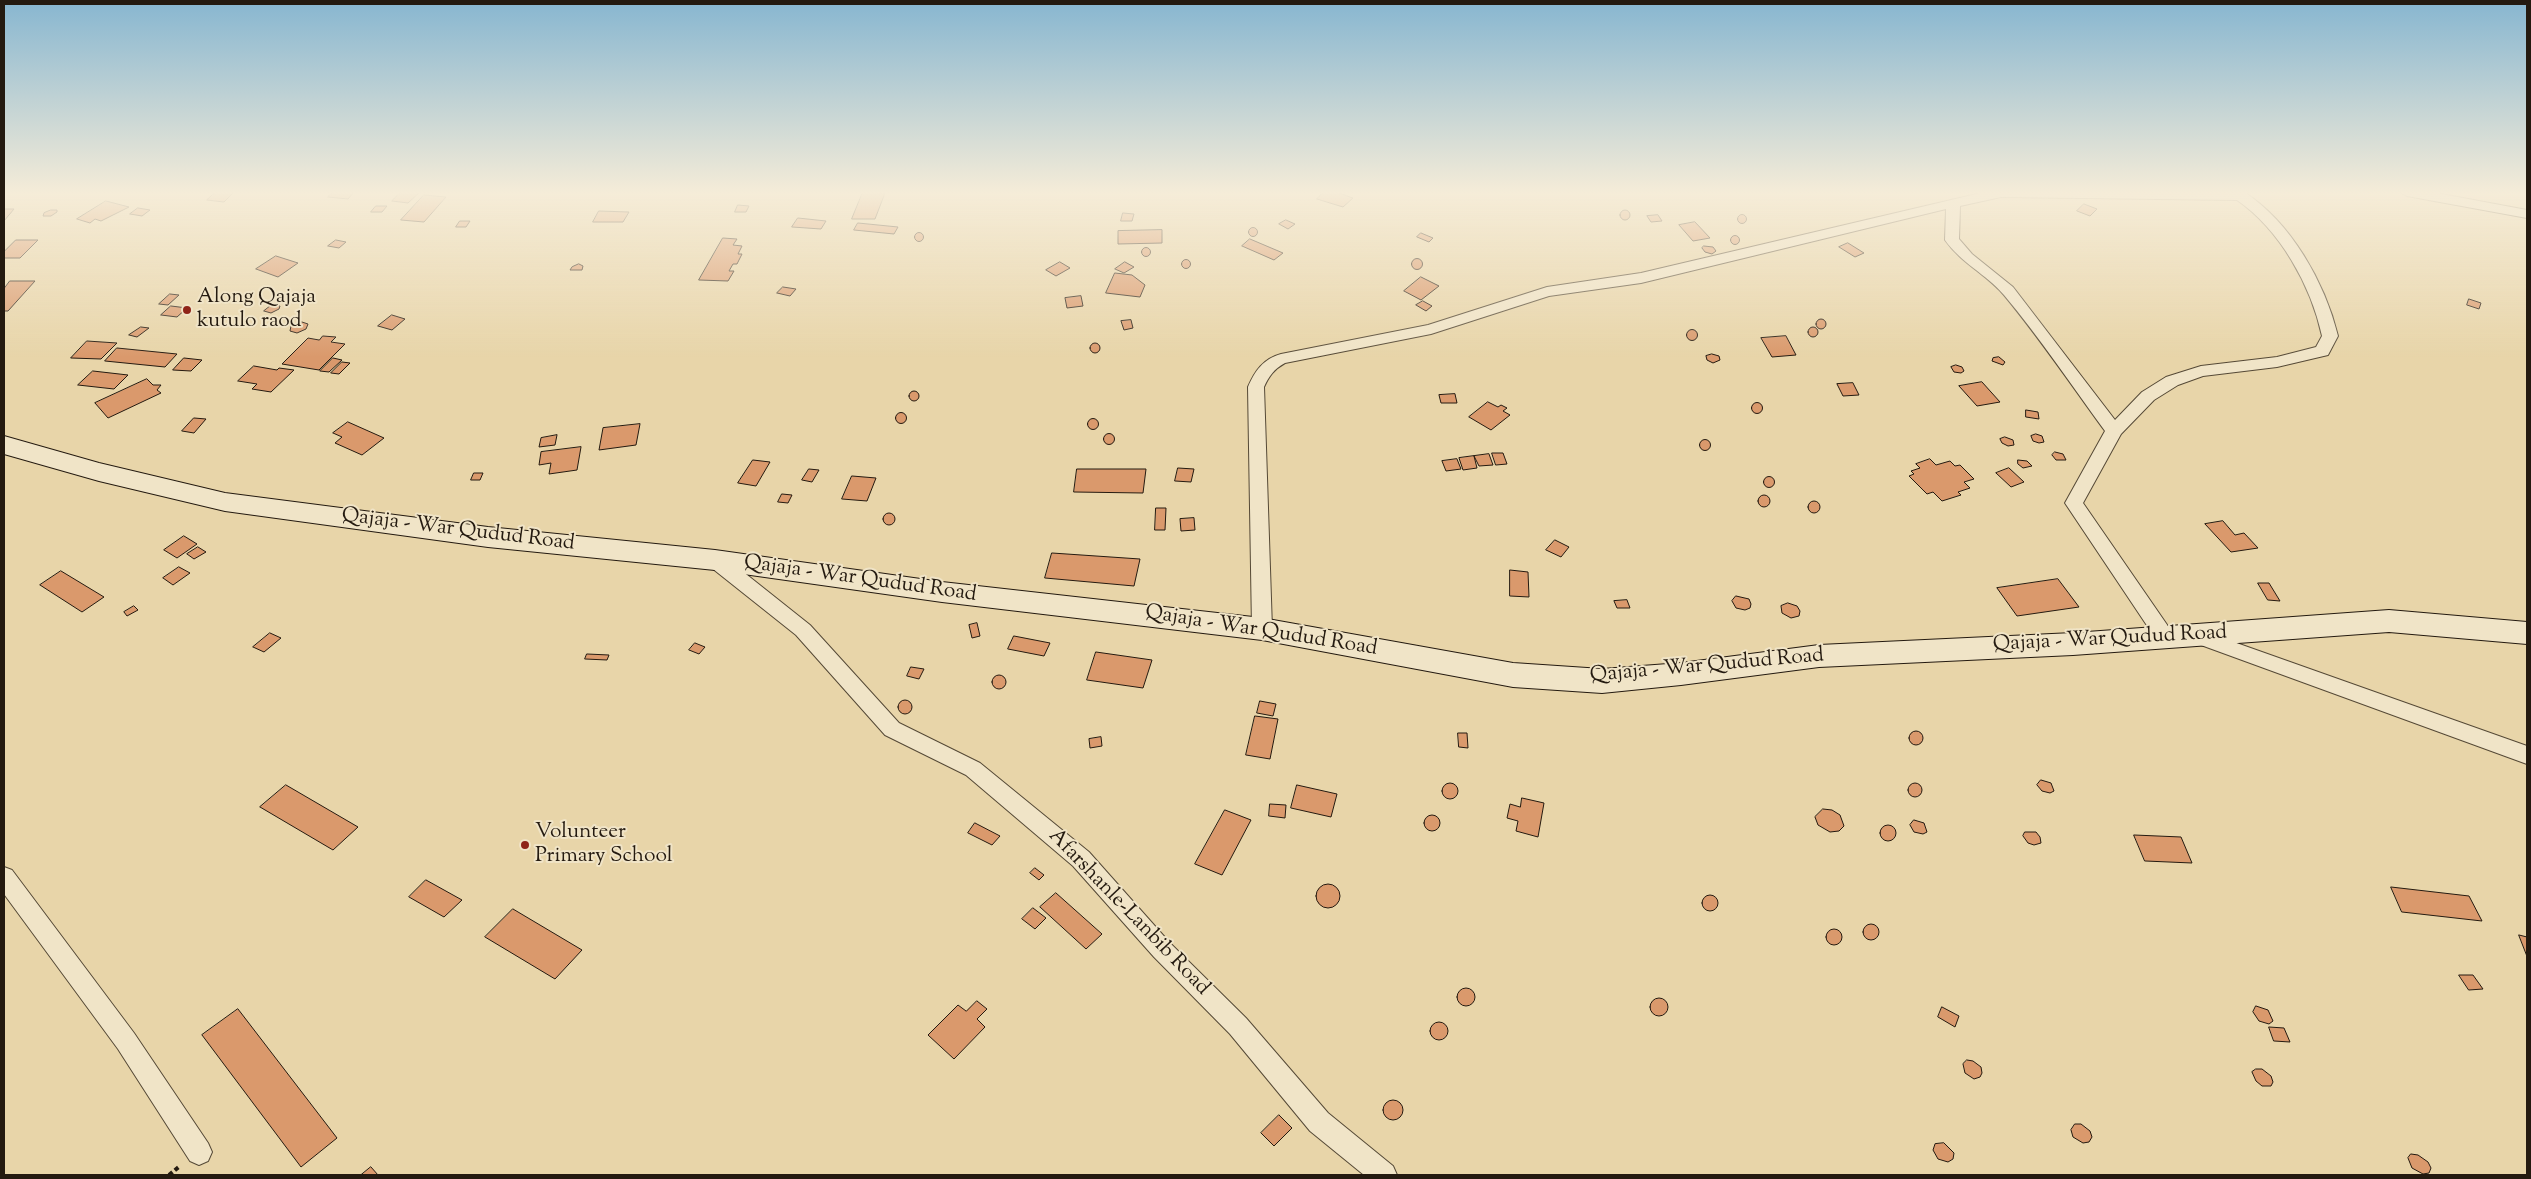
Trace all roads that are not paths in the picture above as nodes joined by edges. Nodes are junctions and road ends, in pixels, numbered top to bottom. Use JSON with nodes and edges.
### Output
{"nodes":[{"id":1,"x":1770,"y":247,"type":"edge"},
{"id":2,"x":1958,"y":247,"type":"edge"},
{"id":3,"x":2291,"y":247,"type":"edge"},
{"id":4,"x":2114,"y":431,"type":"junction"},
{"id":5,"x":5,"y":448,"type":"edge"},
{"id":6,"x":714,"y":560,"type":"junction"},
{"id":7,"x":1262,"y":629,"type":"junction"},
{"id":8,"x":2527,"y":633,"type":"edge"},
{"id":9,"x":2196,"y":635,"type":"junction"},
{"id":10,"x":2165,"y":638,"type":"junction"},
{"id":11,"x":2527,"y":755,"type":"edge"},
{"id":12,"x":4,"y":877,"type":"edge"},
{"id":13,"x":200,"y":1152,"type":"dead end"},
{"id":14,"x":1384,"y":1175,"type":"edge"}],
"edges":[{"from":1,"to":7,"type":"street"},
{"from":2,"to":4,"type":"street"},
{"from":3,"to":4,"type":"street"},
{"from":4,"to":10,"type":"street"},
{"from":5,"to":6,"type":"street","name":"Qajaja - War Qudud Road"},
{"from":6,"to":7,"type":"street","name":"Qajaja - War Qudud Road"},
{"from":6,"to":14,"type":"street","name":"Afarshanle-Lanbib Road"},
{"from":7,"to":10,"type":"street","name":"Qajaja - War Qudud Road"},
{"from":8,"to":9,"type":"street","name":"Qajaja - War Qudud Road"},
{"from":9,"to":10,"type":"street","name":"Qajaja - War Qudud Road"},
{"from":9,"to":11,"type":"street"},
{"from":12,"to":13,"type":"street"}]}
